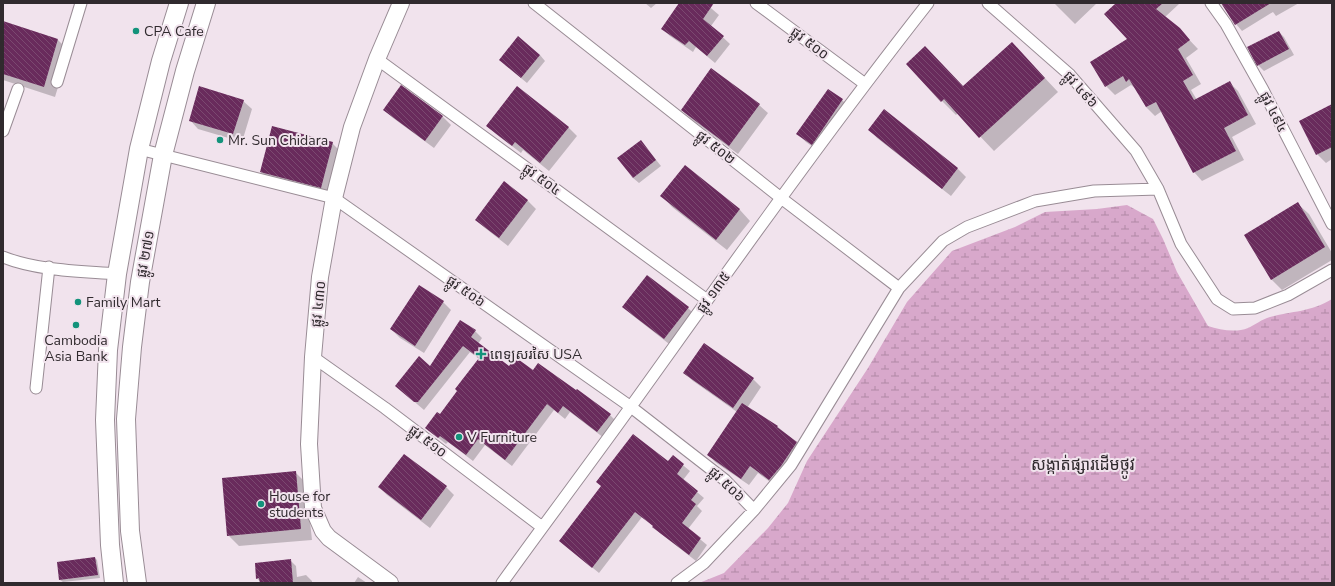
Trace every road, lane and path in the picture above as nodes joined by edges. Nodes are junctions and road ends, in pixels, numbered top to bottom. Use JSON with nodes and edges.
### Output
{"nodes":[{"id":1,"x":81,"y":3,"type":"edge"},
{"id":2,"x":179,"y":3,"type":"edge"},
{"id":3,"x":206,"y":3,"type":"edge"},
{"id":4,"x":401,"y":3,"type":"edge"},
{"id":5,"x":534,"y":3,"type":"edge"},
{"id":6,"x":756,"y":3,"type":"edge"},
{"id":7,"x":928,"y":3,"type":"edge"},
{"id":8,"x":988,"y":3,"type":"edge"},
{"id":9,"x":1211,"y":3,"type":"edge"},
{"id":10,"x":377,"y":59,"type":"junction"},
{"id":11,"x":57,"y":82,"type":"dead end"},
{"id":12,"x":865,"y":84,"type":"junction"},
{"id":13,"x":18,"y":89,"type":"dead end"},
{"id":14,"x":3,"y":131,"type":"edge"},
{"id":15,"x":139,"y":149,"type":"junction"},
{"id":16,"x":163,"y":155,"type":"junction"},
{"id":17,"x":1158,"y":189,"type":"junction"},
{"id":18,"x":334,"y":198,"type":"junction"},
{"id":19,"x":781,"y":198,"type":"junction"},
{"id":20,"x":1332,"y":224,"type":"edge"},
{"id":21,"x":3,"y":257,"type":"edge"},
{"id":22,"x":49,"y":267,"type":"junction"},
{"id":23,"x":1332,"y":270,"type":"edge"},
{"id":24,"x":117,"y":274,"type":"junction"},
{"id":25,"x":899,"y":288,"type":"junction"},
{"id":26,"x":707,"y":300,"type":"junction"},
{"id":27,"x":313,"y":357,"type":"junction"},
{"id":28,"x":36,"y":388,"type":"dead end"},
{"id":29,"x":631,"y":407,"type":"junction"},
{"id":30,"x":754,"y":510,"type":"junction"},
{"id":31,"x":542,"y":527,"type":"junction"},
{"id":32,"x":114,"y":583,"type":"edge"},
{"id":33,"x":137,"y":583,"type":"edge"},
{"id":34,"x":390,"y":583,"type":"edge"},
{"id":35,"x":502,"y":583,"type":"edge"},
{"id":36,"x":677,"y":583,"type":"edge"}],
"edges":[{"from":1,"to":11,"type":"street"},
{"from":2,"to":15,"type":"main road","name":"ផ្លូវ ២៧១"},
{"from":3,"to":16,"type":"main road","name":"ផ្លូវ ២៧១"},
{"from":4,"to":10,"type":"street","name":"ផ្លូវ ៤៣០"},
{"from":5,"to":19,"type":"street","name":"ផ្លូវ ៥០២"},
{"from":6,"to":12,"type":"street","name":"ផ្លូវ ៥០០"},
{"from":7,"to":12,"type":"street","name":"ផ្លូវ ១៣៥"},
{"from":8,"to":17,"type":"street","name":"ផ្លូវ ៤៩៦"},
{"from":9,"to":20,"type":"street","name":"ផ្លូវ ៤៩៤"},
{"from":10,"to":18,"type":"street","name":"ផ្លូវ ៤៣០"},
{"from":10,"to":26,"type":"street","name":"ផ្លូវ ៥០៤"},
{"from":12,"to":19,"type":"street","name":"ផ្លូវ ១៣៥"},
{"from":13,"to":14,"type":"street"},
{"from":15,"to":16,"type":"street","name":"ផ្លូវ ៥០៦"},
{"from":15,"to":24,"type":"main road","name":"ផ្លូវ ២៧១"},
{"from":16,"to":18,"type":"street","name":"ផ្លូវ ៥០៦"},
{"from":16,"to":33,"type":"main road","name":"ផ្លូវ ២៧១"},
{"from":17,"to":23,"type":"street","name":"ផ្លូវ ៤៩៦"},
{"from":17,"to":25,"type":"street"},
{"from":18,"to":27,"type":"street","name":"ផ្លូវ ៤៣០"},
{"from":18,"to":29,"type":"street","name":"ផ្លូវ ៥០៦"},
{"from":19,"to":25,"type":"street","name":"ផ្លូវ ៥០២"},
{"from":19,"to":26,"type":"street","name":"ផ្លូវ ១៣៥"},
{"from":21,"to":22,"type":"street"},
{"from":22,"to":24,"type":"street"},
{"from":22,"to":28,"type":"street"},
{"from":24,"to":32,"type":"main road","name":"ផ្លូវ ២៧១"},
{"from":25,"to":30,"type":"street"},
{"from":26,"to":29,"type":"street","name":"ផ្លូវ ១៣៥"},
{"from":27,"to":31,"type":"street","name":"ផ្លូវ ៥១០"},
{"from":27,"to":34,"type":"street","name":"ផ្លូវ ៤៣០"},
{"from":29,"to":30,"type":"street","name":"ផ្លូវ ៥០៦"},
{"from":29,"to":31,"type":"street","name":"ផ្លូវ ១៣៥"},
{"from":30,"to":36,"type":"street"},
{"from":31,"to":35,"type":"street","name":"ផ្លូវ ១៣៥"}]}
